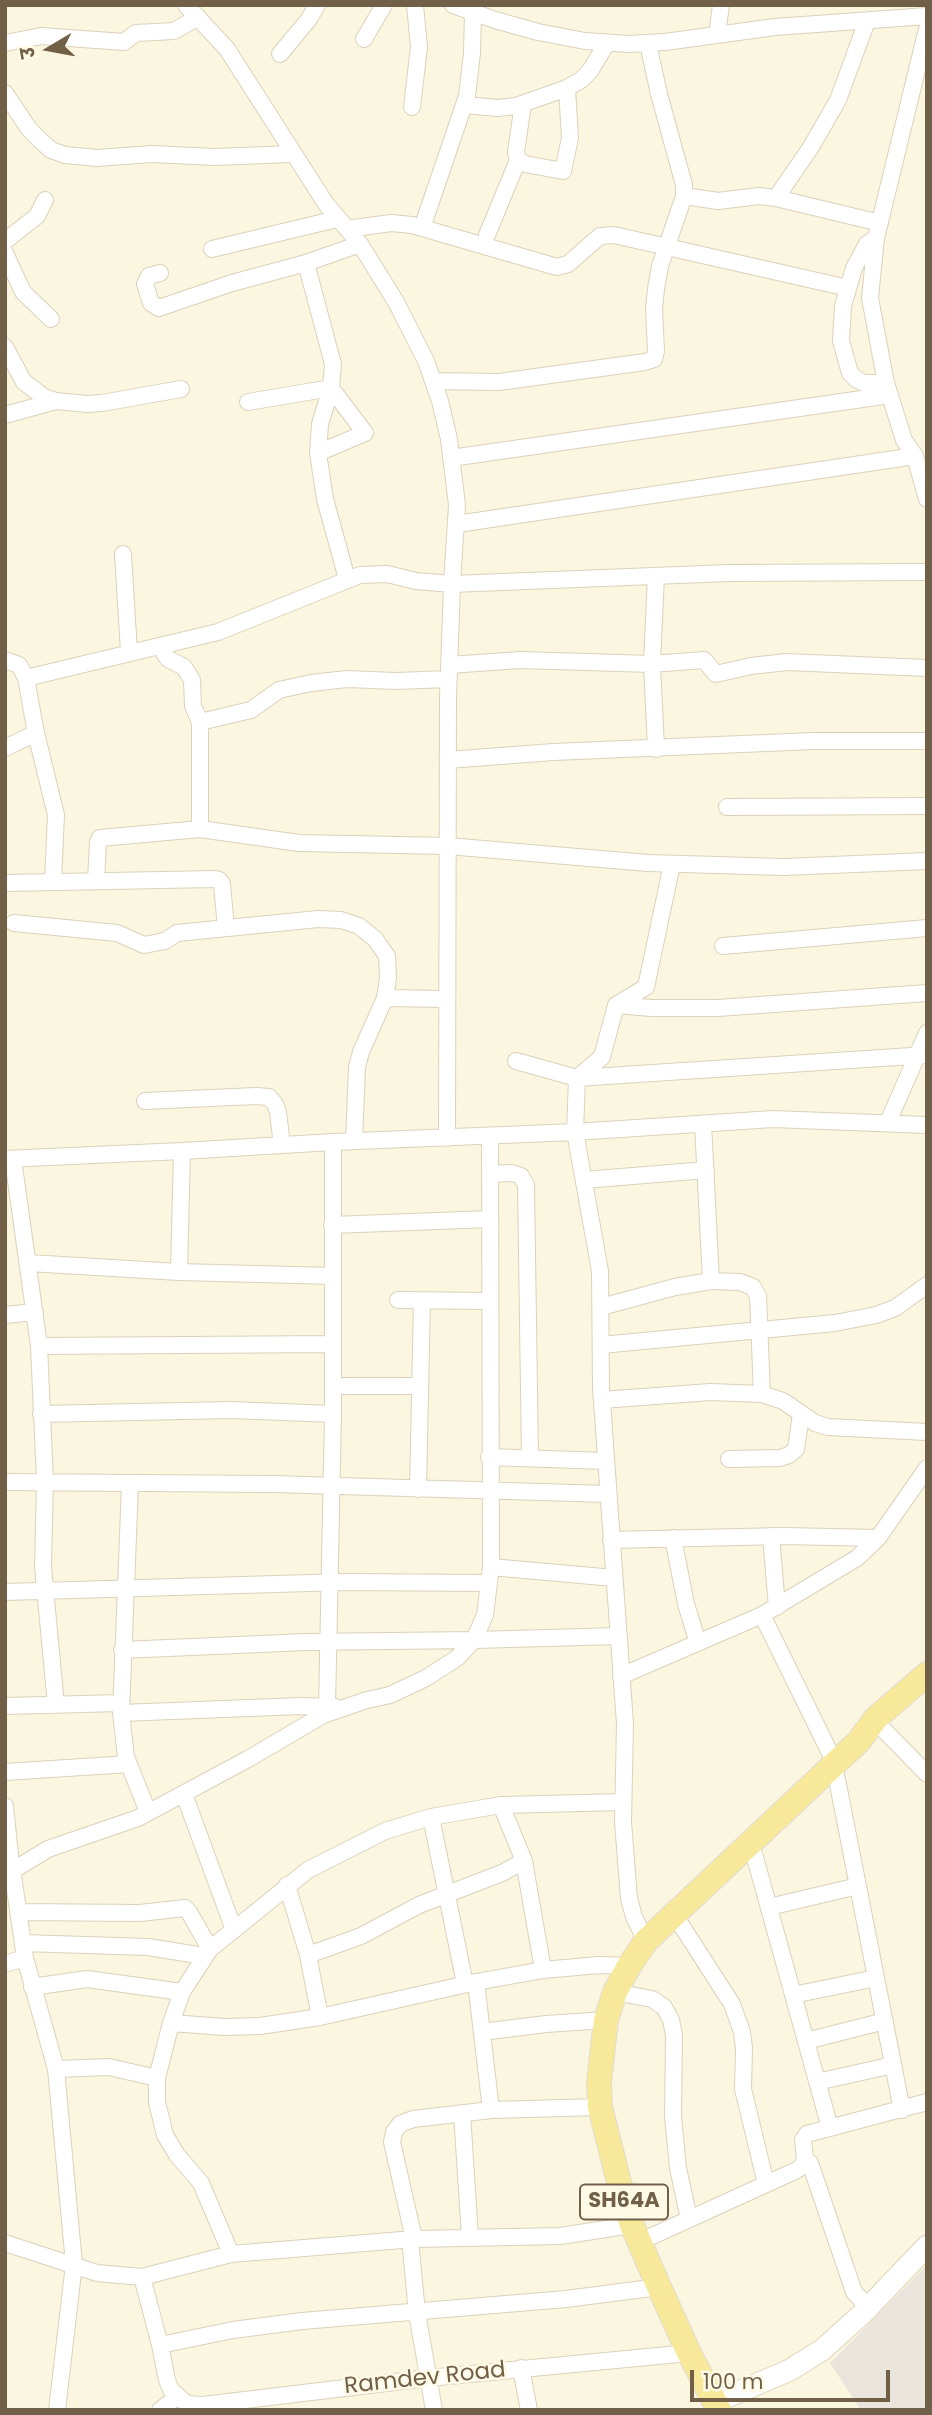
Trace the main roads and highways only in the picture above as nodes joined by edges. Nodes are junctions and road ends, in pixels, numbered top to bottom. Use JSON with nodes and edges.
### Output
{"nodes":[{"id":1,"x":927,"y":1674,"type":"edge"},
{"id":2,"x":927,"y":1693,"type":"edge"},
{"id":3,"x":859,"y":1741,"type":"junction"},
{"id":4,"x":623,"y":1983,"type":"junction"},
{"id":5,"x":640,"y":2235,"type":"junction"},
{"id":6,"x":723,"y":2405,"type":"edge"}],
"edges":[{"from":1,"to":3,"type":"main road","number":"SH64A"},
{"from":2,"to":3,"type":"main road","number":"SH64A"},
{"from":3,"to":4,"type":"main road","number":"SH64A"},
{"from":4,"to":5,"type":"main road","number":"SH64A"},
{"from":4,"to":5,"type":"main road","number":"SH64A"},
{"from":5,"to":6,"type":"main road","number":"SH64A"},
{"from":5,"to":6,"type":"main road","number":"SH64A"}]}
